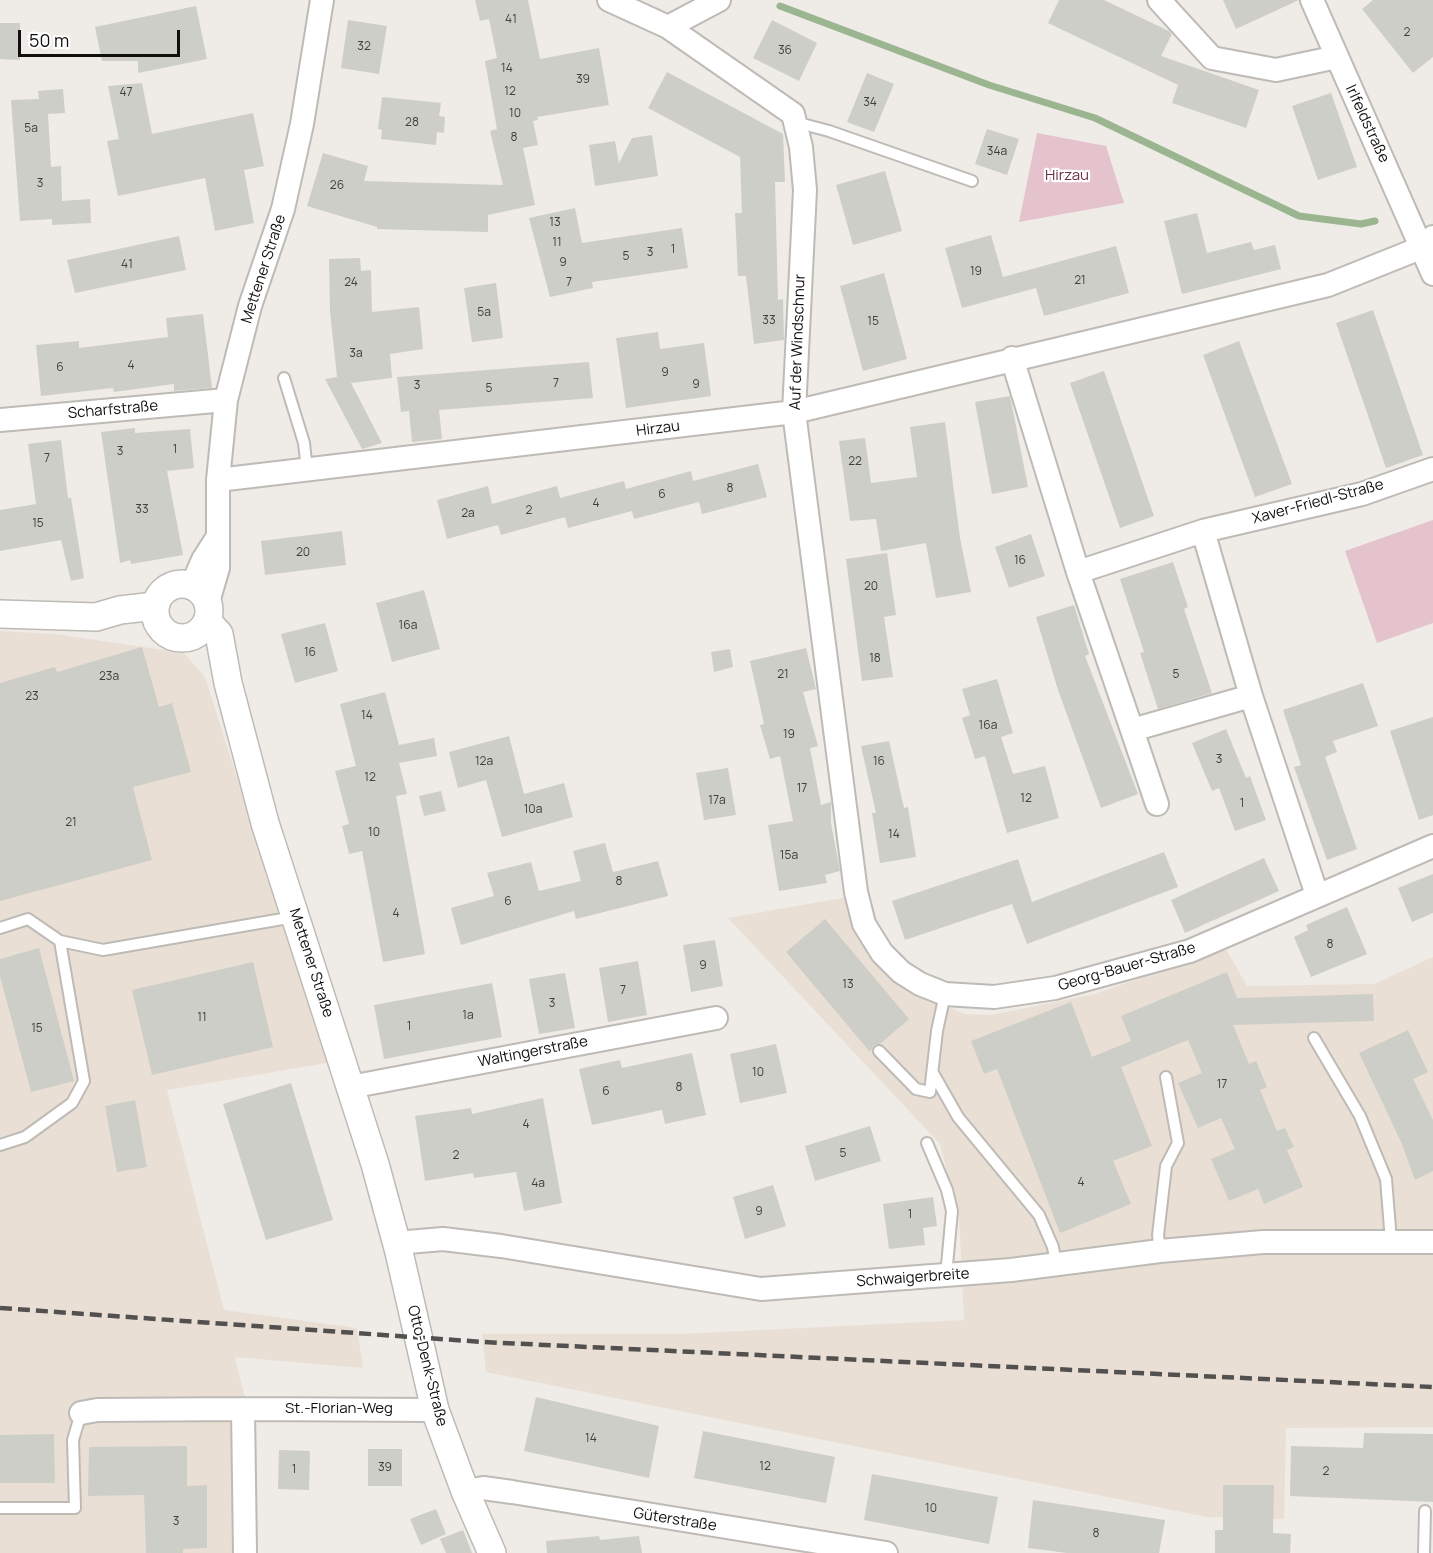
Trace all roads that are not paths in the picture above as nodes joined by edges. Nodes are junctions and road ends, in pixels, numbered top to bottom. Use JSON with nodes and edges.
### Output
{"nodes":[{"id":1,"x":322,"y":0,"type":"edge"},
{"id":2,"x":609,"y":0,"type":"edge"},
{"id":3,"x":719,"y":0,"type":"edge"},
{"id":4,"x":1159,"y":0,"type":"edge"},
{"id":5,"x":1312,"y":0,"type":"edge"},
{"id":6,"x":668,"y":27,"type":"junction"},
{"id":7,"x":1337,"y":57,"type":"junction"},
{"id":8,"x":795,"y":122,"type":"junction"},
{"id":9,"x":972,"y":181,"type":"dead end"},
{"id":10,"x":1428,"y":242,"type":"edge"},
{"id":11,"x":1433,"y":274,"type":"edge"},
{"id":12,"x":1012,"y":358,"type":"junction"},
{"id":13,"x":284,"y":378,"type":"dead end"},
{"id":14,"x":226,"y":400,"type":"junction"},
{"id":15,"x":795,"y":412,"type":"junction"},
{"id":16,"x":0,"y":420,"type":"edge"},
{"id":17,"x":1433,"y":469,"type":"edge"},
{"id":18,"x":307,"y":470,"type":"junction"},
{"id":19,"x":218,"y":480,"type":"junction"},
{"id":20,"x":1203,"y":531,"type":"junction"},
{"id":21,"x":1078,"y":572,"type":"junction"},
{"id":22,"x":200,"y":611,"type":"junction"},
{"id":23,"x":0,"y":614,"type":"edge"},
{"id":24,"x":157,"y":615,"type":"junction"},
{"id":25,"x":1251,"y":696,"type":"junction"},
{"id":26,"x":1132,"y":730,"type":"junction"},
{"id":27,"x":1157,"y":804,"type":"dead end"},
{"id":28,"x":1433,"y":846,"type":"edge"},
{"id":29,"x":856,"y":892,"type":"joint"},
{"id":30,"x":1317,"y":895,"type":"junction"},
{"id":31,"x":296,"y":916,"type":"junction"},
{"id":32,"x":0,"y":928,"type":"edge"},
{"id":33,"x":60,"y":941,"type":"junction"},
{"id":34,"x":945,"y":994,"type":"junction"},
{"id":35,"x":716,"y":1018,"type":"dead end"},
{"id":36,"x":1314,"y":1038,"type":"dead end"},
{"id":37,"x":879,"y":1051,"type":"dead end"},
{"id":38,"x":933,"y":1073,"type":"junction"},
{"id":39,"x":1166,"y":1077,"type":"dead end"},
{"id":40,"x":350,"y":1086,"type":"junction"},
{"id":41,"x":927,"y":1143,"type":"dead end"},
{"id":42,"x":0,"y":1145,"type":"edge"},
{"id":43,"x":1391,"y":1241,"type":"junction"},
{"id":44,"x":1433,"y":1242,"type":"edge"},
{"id":45,"x":396,"y":1243,"type":"junction"},
{"id":46,"x":1160,"y":1251,"type":"junction"},
{"id":47,"x":1056,"y":1264,"type":"junction"},
{"id":48,"x":946,"y":1276,"type":"junction"},
{"id":49,"x":243,"y":1409,"type":"junction"},
{"id":50,"x":435,"y":1410,"type":"junction"},
{"id":51,"x":81,"y":1413,"type":"joint"},
{"id":52,"x":465,"y":1491,"type":"junction"},
{"id":53,"x":0,"y":1508,"type":"edge"},
{"id":54,"x":1425,"y":1511,"type":"dead end"},
{"id":55,"x":245,"y":1553,"type":"edge"},
{"id":56,"x":492,"y":1553,"type":"edge"},
{"id":57,"x":885,"y":1553,"type":"edge"},
{"id":58,"x":1424,"y":1553,"type":"edge"}],
"edges":[{"from":1,"to":14,"type":"street","name":"Mettener Straße"},
{"from":2,"to":6,"type":"street"},
{"from":3,"to":6,"type":"street"},
{"from":4,"to":7,"type":"street"},
{"from":5,"to":7,"type":"street","name":"Irlfeldstraße"},
{"from":6,"to":8,"type":"street"},
{"from":7,"to":10,"type":"street","name":"Irlfeldstraße"},
{"from":8,"to":9,"type":"lane"},
{"from":8,"to":15,"type":"street","name":"Auf der Windschnur"},
{"from":10,"to":11,"type":"street","name":"Irlfeldstraße"},
{"from":10,"to":12,"type":"street","name":"Hirzau"},
{"from":12,"to":15,"type":"street","name":"Hirzau"},
{"from":12,"to":21,"type":"street"},
{"from":13,"to":18,"type":"lane"},
{"from":14,"to":16,"type":"street","name":"Scharfstraße"},
{"from":14,"to":19,"type":"street","name":"Mettener Straße"},
{"from":15,"to":18,"type":"street","name":"Hirzau"},
{"from":15,"to":29,"type":"street","name":"Auf der Windschnur"},
{"from":17,"to":20,"type":"street","name":"Xaver-Friedl-Straße"},
{"from":18,"to":19,"type":"street","name":"Hirzau"},
{"from":19,"to":22,"type":"street","name":"Mettener Straße"},
{"from":20,"to":21,"type":"street","name":"Xaver-Friedl-Straße"},
{"from":20,"to":25,"type":"street"},
{"from":21,"to":26,"type":"street"},
{"from":22,"to":24,"type":"street"},
{"from":22,"to":24,"type":"street"},
{"from":22,"to":31,"type":"street","name":"Mettener Straße"},
{"from":23,"to":24,"type":"street"},
{"from":25,"to":26,"type":"street"},
{"from":25,"to":30,"type":"street"},
{"from":26,"to":27,"type":"street"},
{"from":28,"to":30,"type":"street","name":"Georg-Bauer-Straße"},
{"from":29,"to":34,"type":"street","name":"Georg-Bauer-Straße"},
{"from":30,"to":34,"type":"street","name":"Georg-Bauer-Straße"},
{"from":31,"to":33,"type":"lane"},
{"from":31,"to":40,"type":"street","name":"Mettener Straße"},
{"from":32,"to":33,"type":"lane"},
{"from":33,"to":42,"type":"lane"},
{"from":34,"to":38,"type":"lane"},
{"from":35,"to":40,"type":"street","name":"Waltingerstraße"},
{"from":36,"to":43,"type":"lane"},
{"from":37,"to":38,"type":"lane"},
{"from":38,"to":47,"type":"lane"},
{"from":39,"to":46,"type":"lane"},
{"from":40,"to":45,"type":"street","name":"Mettener Straße"},
{"from":41,"to":48,"type":"lane"},
{"from":43,"to":44,"type":"street","name":"Schwaigerbreite"},
{"from":43,"to":46,"type":"street","name":"Schwaigerbreite"},
{"from":45,"to":48,"type":"street","name":"Schwaigerbreite"},
{"from":45,"to":50,"type":"street","name":"Otto-Denk-Straße"},
{"from":46,"to":47,"type":"street","name":"Schwaigerbreite"},
{"from":47,"to":48,"type":"street","name":"Schwaigerbreite"},
{"from":49,"to":50,"type":"street","name":"St.-Florian-Weg"},
{"from":49,"to":51,"type":"street","name":"St.-Florian-Weg"},
{"from":49,"to":55,"type":"street"},
{"from":50,"to":52,"type":"street","name":"Otto-Denk-Straße"},
{"from":51,"to":53,"type":"lane"},
{"from":52,"to":56,"type":"street","name":"Otto-Denk-Straße"},
{"from":52,"to":57,"type":"street","name":"Güterstraße"},
{"from":54,"to":58,"type":"lane"}]}
